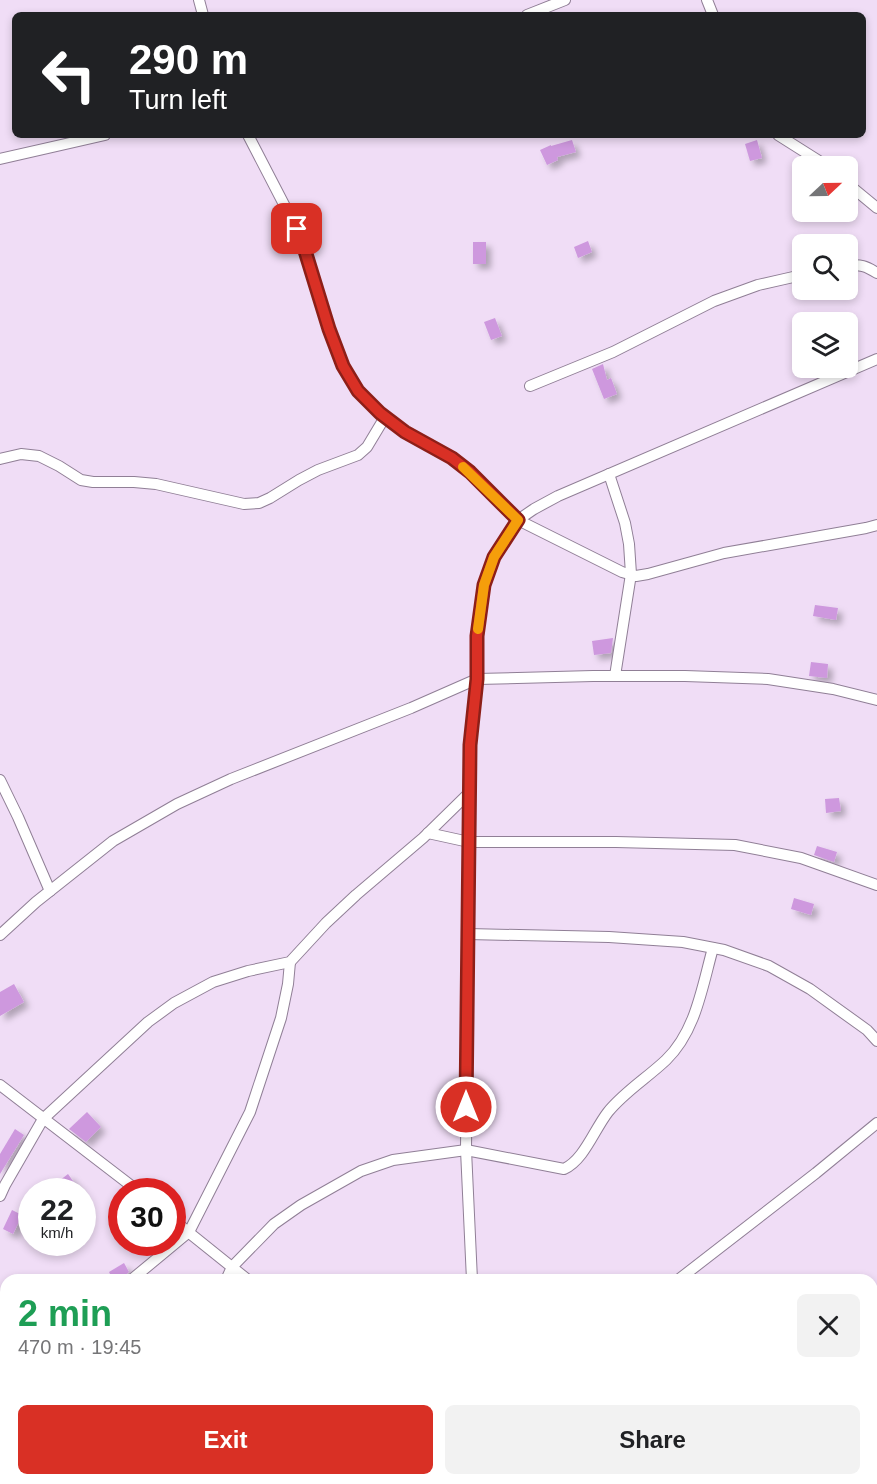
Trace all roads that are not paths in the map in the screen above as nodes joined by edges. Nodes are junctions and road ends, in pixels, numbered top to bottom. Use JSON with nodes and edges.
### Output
{"nodes":[{"id":1,"x":565,"y":0,"type":"edge"},
{"id":2,"x":538,"y":5,"type":"edge"},
{"id":3,"x":92,"y":138,"type":"edge"},
{"id":4,"x":250,"y":138,"type":"edge"},
{"id":5,"x":783,"y":138,"type":"edge"},
{"id":6,"x":811,"y":156,"type":"edge"},
{"id":7,"x":0,"y":159,"type":"edge"},
{"id":8,"x":858,"y":192,"type":"edge"},
{"id":9,"x":877,"y":208,"type":"edge"},
{"id":10,"x":858,"y":264,"type":"edge"},
{"id":11,"x":877,"y":273,"type":"edge"},
{"id":12,"x":792,"y":277,"type":"edge"},
{"id":13,"x":877,"y":359,"type":"edge"},
{"id":14,"x":530,"y":386,"type":"dead end"},
{"id":15,"x":385,"y":417,"type":"junction"},
{"id":16,"x":0,"y":459,"type":"edge"},
{"id":17,"x":609,"y":474,"type":"junction"},
{"id":18,"x":518,"y":520,"type":"junction"},
{"id":19,"x":877,"y":525,"type":"edge"},
{"id":20,"x":631,"y":574,"type":"junction"},
{"id":21,"x":615,"y":676,"type":"junction"},
{"id":22,"x":477,"y":679,"type":"junction"},
{"id":23,"x":877,"y":700,"type":"edge"},
{"id":24,"x":0,"y":780,"type":"edge"},
{"id":25,"x":470,"y":792,"type":"junction"},
{"id":26,"x":428,"y":833,"type":"junction"},
{"id":27,"x":469,"y":842,"type":"junction"},
{"id":28,"x":877,"y":885,"type":"edge"},
{"id":29,"x":50,"y":891,"type":"junction"},
{"id":30,"x":468,"y":933,"type":"junction"},
{"id":31,"x":0,"y":935,"type":"edge"},
{"id":32,"x":713,"y":948,"type":"junction"},
{"id":33,"x":290,"y":962,"type":"junction"},
{"id":34,"x":877,"y":1041,"type":"edge"},
{"id":35,"x":0,"y":1085,"type":"edge"},
{"id":36,"x":43,"y":1119,"type":"junction"},
{"id":37,"x":877,"y":1123,"type":"edge"},
{"id":38,"x":466,"y":1150,"type":"junction"},
{"id":39,"x":121,"y":1178,"type":"edge"},
{"id":40,"x":0,"y":1197,"type":"edge"},
{"id":41,"x":186,"y":1230,"type":"edge"},
{"id":42,"x":189,"y":1232,"type":"junction"},
{"id":43,"x":232,"y":1266,"type":"junction"},
{"id":44,"x":138,"y":1274,"type":"edge"},
{"id":45,"x":229,"y":1274,"type":"edge"},
{"id":46,"x":241,"y":1274,"type":"edge"},
{"id":47,"x":472,"y":1274,"type":"edge"},
{"id":48,"x":686,"y":1274,"type":"edge"}],
"edges":[{"from":1,"to":2,"type":"street"},
{"from":3,"to":7,"type":"street"},
{"from":4,"to":15,"type":"street"},
{"from":5,"to":6,"type":"street"},
{"from":8,"to":9,"type":"street"},
{"from":10,"to":11,"type":"street"},
{"from":12,"to":14,"type":"street"},
{"from":13,"to":17,"type":"street"},
{"from":15,"to":16,"type":"street"},
{"from":15,"to":18,"type":"street"},
{"from":17,"to":18,"type":"street"},
{"from":17,"to":20,"type":"street"},
{"from":18,"to":20,"type":"street"},
{"from":18,"to":22,"type":"street"},
{"from":19,"to":20,"type":"street"},
{"from":20,"to":21,"type":"street"},
{"from":21,"to":22,"type":"street"},
{"from":21,"to":23,"type":"street"},
{"from":22,"to":25,"type":"street"},
{"from":22,"to":29,"type":"street"},
{"from":24,"to":29,"type":"street"},
{"from":25,"to":26,"type":"street"},
{"from":25,"to":27,"type":"street"},
{"from":26,"to":27,"type":"street"},
{"from":26,"to":33,"type":"street"},
{"from":27,"to":28,"type":"street"},
{"from":27,"to":30,"type":"street"},
{"from":29,"to":31,"type":"street"},
{"from":30,"to":32,"type":"street"},
{"from":30,"to":38,"type":"street"},
{"from":32,"to":34,"type":"street"},
{"from":32,"to":38,"type":"street"},
{"from":33,"to":36,"type":"street"},
{"from":33,"to":42,"type":"street"},
{"from":35,"to":36,"type":"street"},
{"from":36,"to":39,"type":"street"},
{"from":36,"to":40,"type":"street"},
{"from":37,"to":48,"type":"street"},
{"from":38,"to":43,"type":"street"},
{"from":38,"to":47,"type":"street"},
{"from":41,"to":42,"type":"street"},
{"from":42,"to":43,"type":"street"},
{"from":42,"to":44,"type":"street"},
{"from":43,"to":45,"type":"street"},
{"from":43,"to":46,"type":"street"}]}
